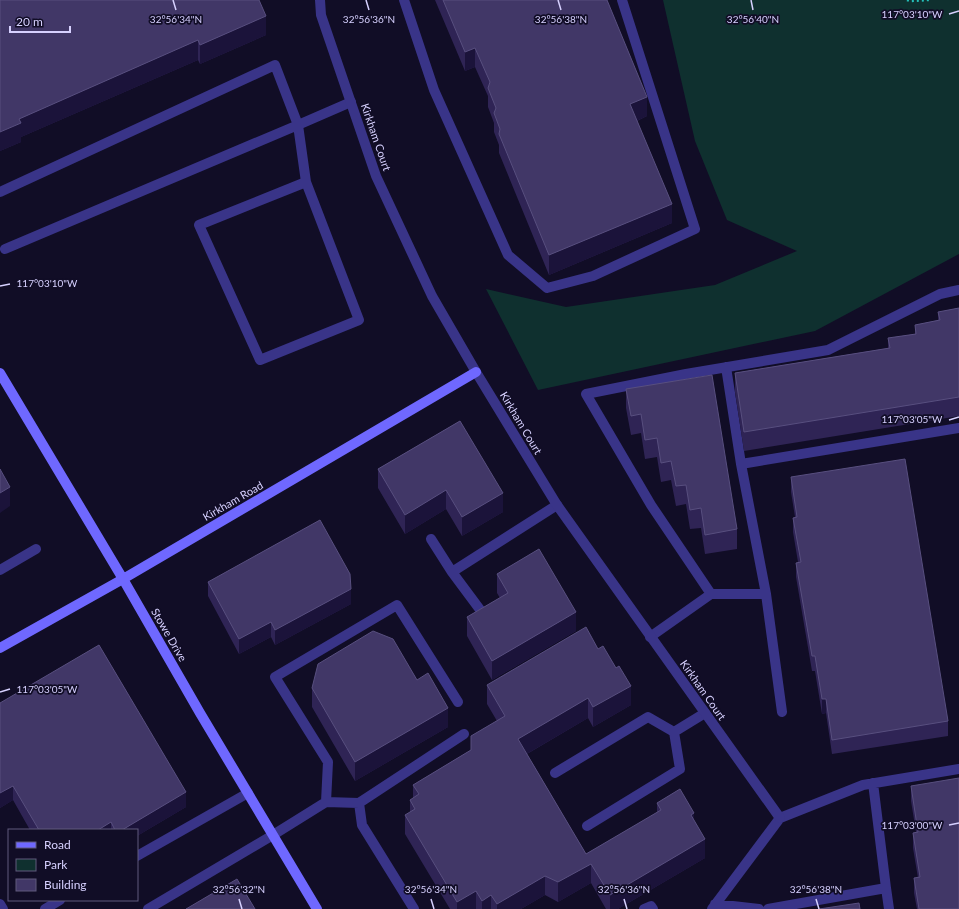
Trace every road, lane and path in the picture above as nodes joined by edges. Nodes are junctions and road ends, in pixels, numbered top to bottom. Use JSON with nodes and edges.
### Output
{"nodes":[{"id":1,"x":320,"y":0,"type":"edge"},
{"id":2,"x":404,"y":0,"type":"edge"},
{"id":3,"x":622,"y":0,"type":"edge"},
{"id":4,"x":907,"y":0,"type":"edge"},
{"id":5,"x":929,"y":0,"type":"edge"},
{"id":6,"x":351,"y":102,"type":"junction"},
{"id":7,"x":298,"y":125,"type":"junction"},
{"id":8,"x":306,"y":182,"type":"junction"},
{"id":9,"x":0,"y":192,"type":"edge"},
{"id":10,"x":5,"y":249,"type":"dead end"},
{"id":11,"x":959,"y":290,"type":"edge"},
{"id":12,"x":726,"y":367,"type":"junction"},
{"id":13,"x":476,"y":372,"type":"junction"},
{"id":14,"x":0,"y":373,"type":"edge"},
{"id":15,"x":959,"y":428,"type":"edge"},
{"id":16,"x":741,"y":464,"type":"junction"},
{"id":17,"x":557,"y":505,"type":"junction"},
{"id":18,"x":431,"y":539,"type":"dead end"},
{"id":19,"x":36,"y":549,"type":"dead end"},
{"id":20,"x":0,"y":570,"type":"edge"},
{"id":21,"x":452,"y":572,"type":"junction"},
{"id":22,"x":123,"y":579,"type":"junction"},
{"id":23,"x":711,"y":594,"type":"junction"},
{"id":24,"x":766,"y":594,"type":"junction"},
{"id":25,"x":481,"y":611,"type":"edge"},
{"id":26,"x":650,"y":637,"type":"junction"},
{"id":27,"x":0,"y":648,"type":"edge"},
{"id":28,"x":458,"y":702,"type":"dead end"},
{"id":29,"x":782,"y":712,"type":"dead end"},
{"id":30,"x":705,"y":713,"type":"junction"},
{"id":31,"x":674,"y":732,"type":"junction"},
{"id":32,"x":464,"y":734,"type":"dead end"},
{"id":33,"x":959,"y":769,"type":"edge"},
{"id":34,"x":556,"y":773,"type":"dead end"},
{"id":35,"x":873,"y":783,"type":"junction"},
{"id":36,"x":248,"y":792,"type":"junction"},
{"id":37,"x":326,"y":802,"type":"junction"},
{"id":38,"x":359,"y":803,"type":"junction"},
{"id":39,"x":780,"y":818,"type":"junction"},
{"id":40,"x":586,"y":826,"type":"dead end"},
{"id":41,"x":273,"y":835,"type":"junction"},
{"id":42,"x":138,"y":855,"type":"edge"},
{"id":43,"x":886,"y":888,"type":"junction"},
{"id":44,"x":58,"y":901,"type":"edge"},
{"id":45,"x":0,"y":904,"type":"edge"},
{"id":46,"x":713,"y":907,"type":"edge"},
{"id":47,"x":3,"y":909,"type":"edge"},
{"id":48,"x":45,"y":909,"type":"edge"},
{"id":49,"x":148,"y":909,"type":"edge"},
{"id":50,"x":317,"y":909,"type":"edge"},
{"id":51,"x":414,"y":909,"type":"edge"},
{"id":52,"x":644,"y":909,"type":"edge"},
{"id":53,"x":653,"y":909,"type":"edge"},
{"id":54,"x":759,"y":909,"type":"edge"},
{"id":55,"x":768,"y":909,"type":"edge"},
{"id":56,"x":889,"y":909,"type":"edge"}],
"edges":[{"from":1,"to":6,"type":"street","name":"Kirkham Court"},
{"from":2,"to":3,"type":"street"},
{"from":4,"to":5,"type":"path"},
{"from":6,"to":7,"type":"street"},
{"from":6,"to":13,"type":"street","name":"Kirkham Court"},
{"from":7,"to":8,"type":"street"},
{"from":7,"to":9,"type":"street"},
{"from":7,"to":10,"type":"street"},
{"from":8,"to":8,"type":"street"},
{"from":11,"to":12,"type":"street"},
{"from":12,"to":16,"type":"street"},
{"from":12,"to":23,"type":"street"},
{"from":13,"to":17,"type":"street","name":"Kirkham Court"},
{"from":13,"to":22,"type":"main road","name":"Kirkham Road"},
{"from":14,"to":22,"type":"main road","name":"Stowe Drive"},
{"from":15,"to":16,"type":"street"},
{"from":16,"to":24,"type":"street"},
{"from":17,"to":21,"type":"street"},
{"from":17,"to":26,"type":"street","name":"Kirkham Court"},
{"from":18,"to":21,"type":"street"},
{"from":19,"to":20,"type":"street"},
{"from":21,"to":25,"type":"street"},
{"from":22,"to":27,"type":"main road","name":"Kirkham Road"},
{"from":22,"to":36,"type":"main road","name":"Stowe Drive"},
{"from":23,"to":24,"type":"street"},
{"from":23,"to":26,"type":"street"},
{"from":24,"to":29,"type":"street"},
{"from":26,"to":30,"type":"street","name":"Kirkham Court"},
{"from":28,"to":37,"type":"street"},
{"from":30,"to":31,"type":"street"},
{"from":30,"to":39,"type":"street","name":"Kirkham Court"},
{"from":31,"to":34,"type":"street"},
{"from":31,"to":40,"type":"street"},
{"from":32,"to":38,"type":"street"},
{"from":33,"to":35,"type":"street"},
{"from":35,"to":39,"type":"street"},
{"from":35,"to":43,"type":"street"},
{"from":36,"to":41,"type":"main road","name":"Stowe Drive"},
{"from":36,"to":42,"type":"street"},
{"from":37,"to":38,"type":"street"},
{"from":37,"to":41,"type":"street"},
{"from":38,"to":51,"type":"street"},
{"from":39,"to":46,"type":"street"},
{"from":41,"to":49,"type":"street"},
{"from":41,"to":50,"type":"main road","name":"Stowe Drive"},
{"from":43,"to":55,"type":"street"},
{"from":43,"to":56,"type":"street"},
{"from":44,"to":48,"type":"street"},
{"from":45,"to":47,"type":"street"},
{"from":46,"to":54,"type":"street"},
{"from":52,"to":53,"type":"street"}]}
